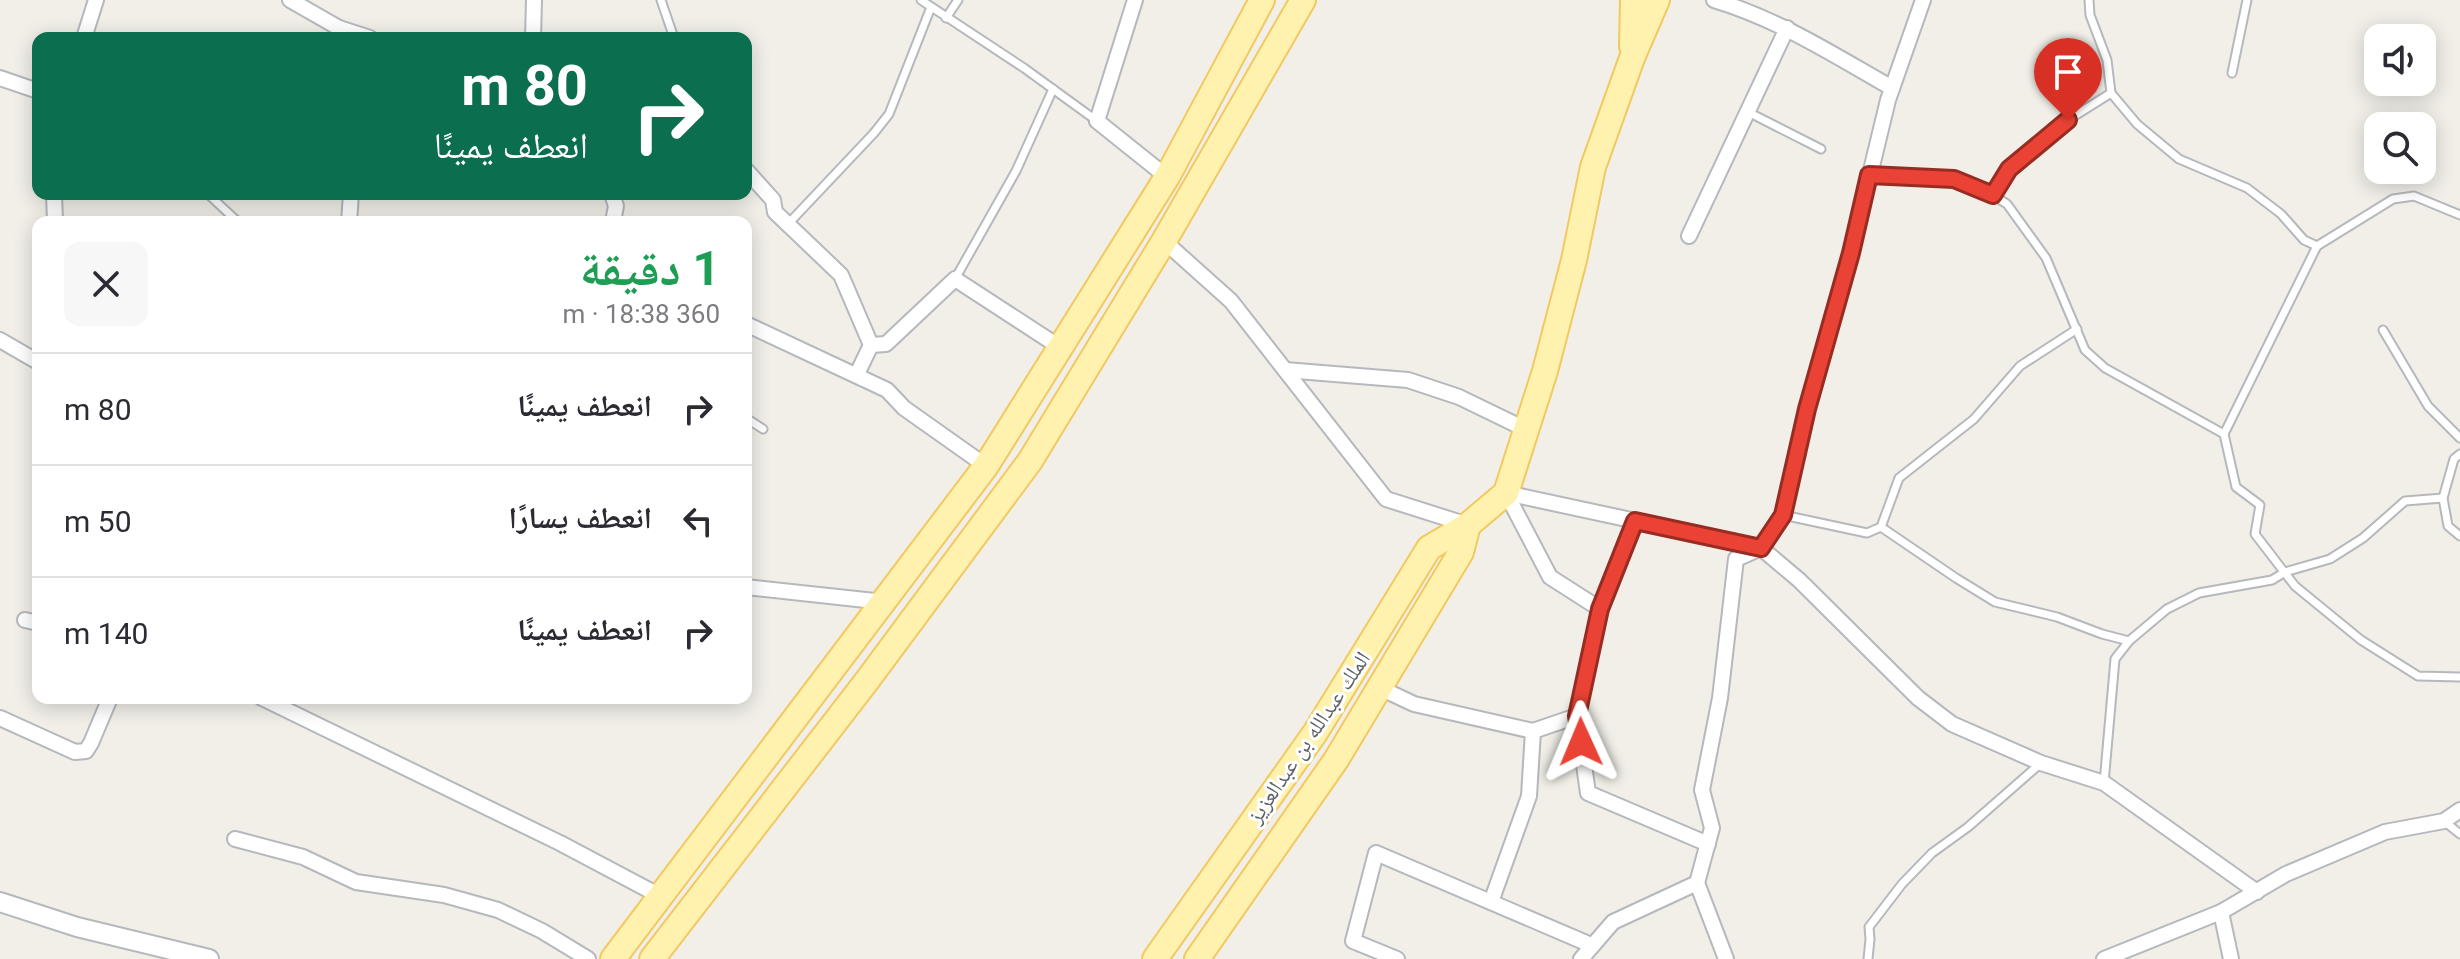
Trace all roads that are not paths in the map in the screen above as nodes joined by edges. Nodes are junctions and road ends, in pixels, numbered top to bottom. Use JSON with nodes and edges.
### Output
{"nodes":[{"id":1,"x":96,"y":0,"type":"edge"},
{"id":2,"x":290,"y":0,"type":"edge"},
{"id":3,"x":534,"y":0,"type":"edge"},
{"id":4,"x":661,"y":0,"type":"edge"},
{"id":5,"x":921,"y":0,"type":"edge"},
{"id":6,"x":958,"y":0,"type":"edge"},
{"id":7,"x":1135,"y":0,"type":"edge"},
{"id":8,"x":1262,"y":0,"type":"edge"},
{"id":9,"x":1303,"y":0,"type":"edge"},
{"id":10,"x":1633,"y":0,"type":"edge"},
{"id":11,"x":1657,"y":0,"type":"edge"},
{"id":12,"x":1714,"y":0,"type":"edge"},
{"id":13,"x":1923,"y":0,"type":"edge"},
{"id":14,"x":2089,"y":0,"type":"edge"},
{"id":15,"x":2247,"y":0,"type":"edge"},
{"id":16,"x":931,"y":7,"type":"junction"},
{"id":17,"x":946,"y":18,"type":"junction"},
{"id":18,"x":1787,"y":28,"type":"junction"},
{"id":19,"x":86,"y":32,"type":"edge"},
{"id":20,"x":337,"y":32,"type":"edge"},
{"id":21,"x":533,"y":32,"type":"edge"},
{"id":22,"x":672,"y":32,"type":"edge"},
{"id":23,"x":1632,"y":58,"type":"junction"},
{"id":24,"x":2232,"y":73,"type":"dead end"},
{"id":25,"x":0,"y":78,"type":"edge"},
{"id":26,"x":1892,"y":88,"type":"junction"},
{"id":27,"x":32,"y":89,"type":"edge"},
{"id":28,"x":1053,"y":89,"type":"junction"},
{"id":29,"x":2111,"y":93,"type":"junction"},
{"id":30,"x":1748,"y":112,"type":"junction"},
{"id":31,"x":1097,"y":121,"type":"junction"},
{"id":32,"x":1821,"y":149,"type":"dead end"},
{"id":33,"x":1869,"y":175,"type":"junction"},
{"id":34,"x":752,"y":177,"type":"edge"},
{"id":35,"x":1167,"y":177,"type":"junction"},
{"id":36,"x":1993,"y":195,"type":"junction"},
{"id":37,"x":214,"y":200,"type":"edge"},
{"id":38,"x":2460,"y":215,"type":"edge"},
{"id":39,"x":232,"y":216,"type":"edge"},
{"id":40,"x":788,"y":224,"type":"junction"},
{"id":41,"x":1137,"y":227,"type":"junction"},
{"id":42,"x":1689,"y":236,"type":"dead end"},
{"id":43,"x":1164,"y":241,"type":"junction"},
{"id":44,"x":2317,"y":246,"type":"junction"},
{"id":45,"x":955,"y":279,"type":"junction"},
{"id":46,"x":752,"y":327,"type":"edge"},
{"id":47,"x":2077,"y":329,"type":"junction"},
{"id":48,"x":2383,"y":330,"type":"dead end"},
{"id":49,"x":0,"y":340,"type":"edge"},
{"id":50,"x":871,"y":345,"type":"junction"},
{"id":51,"x":1061,"y":348,"type":"junction"},
{"id":52,"x":32,"y":359,"type":"edge"},
{"id":53,"x":1285,"y":370,"type":"junction"},
{"id":54,"x":857,"y":374,"type":"junction"},
{"id":55,"x":752,"y":422,"type":"edge"},
{"id":56,"x":763,"y":429,"type":"dead end"},
{"id":57,"x":1527,"y":430,"type":"junction"},
{"id":58,"x":2224,"y":434,"type":"junction"},
{"id":59,"x":2460,"y":438,"type":"edge"},
{"id":60,"x":2460,"y":454,"type":"edge"},
{"id":61,"x":986,"y":466,"type":"junction"},
{"id":62,"x":1506,"y":493,"type":"junction"},
{"id":63,"x":2443,"y":498,"type":"junction"},
{"id":64,"x":1783,"y":515,"type":"junction"},
{"id":65,"x":1635,"y":521,"type":"junction"},
{"id":66,"x":1468,"y":525,"type":"junction"},
{"id":67,"x":1881,"y":527,"type":"junction"},
{"id":68,"x":2460,"y":536,"type":"edge"},
{"id":69,"x":1761,"y":548,"type":"junction"},
{"id":70,"x":2285,"y":572,"type":"junction"},
{"id":71,"x":752,"y":588,"type":"edge"},
{"id":72,"x":884,"y":602,"type":"junction"},
{"id":73,"x":1600,"y":609,"type":"junction"},
{"id":74,"x":2129,"y":641,"type":"junction"},
{"id":75,"x":2460,"y":677,"type":"edge"},
{"id":76,"x":1380,"y":688,"type":"junction"},
{"id":77,"x":107,"y":704,"type":"edge"},
{"id":78,"x":274,"y":704,"type":"edge"},
{"id":79,"x":1577,"y":716,"type":"junction"},
{"id":80,"x":0,"y":718,"type":"edge"},
{"id":81,"x":1533,"y":731,"type":"junction"},
{"id":82,"x":2041,"y":763,"type":"junction"},
{"id":83,"x":2104,"y":783,"type":"junction"},
{"id":84,"x":2460,"y":810,"type":"edge"},
{"id":85,"x":2444,"y":821,"type":"junction"},
{"id":86,"x":2460,"y":834,"type":"edge"},
{"id":87,"x":235,"y":839,"type":"dead end"},
{"id":88,"x":1708,"y":844,"type":"junction"},
{"id":89,"x":1697,"y":883,"type":"junction"},
{"id":90,"x":2257,"y":892,"type":"junction"},
{"id":91,"x":660,"y":896,"type":"junction"},
{"id":92,"x":0,"y":902,"type":"edge"},
{"id":93,"x":1491,"y":902,"type":"junction"},
{"id":94,"x":2221,"y":912,"type":"junction"},
{"id":95,"x":1591,"y":945,"type":"junction"},
{"id":96,"x":209,"y":959,"type":"edge"},
{"id":97,"x":588,"y":959,"type":"edge"},
{"id":98,"x":613,"y":959,"type":"edge"},
{"id":99,"x":652,"y":959,"type":"edge"},
{"id":100,"x":1155,"y":959,"type":"edge"},
{"id":101,"x":1197,"y":959,"type":"edge"},
{"id":102,"x":1397,"y":959,"type":"edge"},
{"id":103,"x":1581,"y":959,"type":"edge"},
{"id":104,"x":1726,"y":959,"type":"edge"},
{"id":105,"x":1868,"y":959,"type":"edge"},
{"id":106,"x":2104,"y":959,"type":"edge"},
{"id":107,"x":2231,"y":959,"type":"edge"}],
"edges":[{"from":1,"to":19,"type":"street"},
{"from":2,"to":20,"type":"street"},
{"from":3,"to":21,"type":"street"},
{"from":4,"to":22,"type":"lane"},
{"from":5,"to":16,"type":"lane"},
{"from":6,"to":17,"type":"lane"},
{"from":7,"to":31,"type":"street"},
{"from":8,"to":35,"type":"main road"},
{"from":9,"to":43,"type":"main road"},
{"from":10,"to":23,"type":"main road"},
{"from":11,"to":23,"type":"main road"},
{"from":12,"to":18,"type":"street"},
{"from":13,"to":26,"type":"street"},
{"from":14,"to":29,"type":"lane"},
{"from":15,"to":24,"type":"lane"},
{"from":16,"to":17,"type":"lane"},
{"from":16,"to":40,"type":"lane"},
{"from":17,"to":28,"type":"lane"},
{"from":18,"to":26,"type":"street"},
{"from":18,"to":30,"type":"street"},
{"from":23,"to":57,"type":"main road"},
{"from":25,"to":27,"type":"street"},
{"from":26,"to":33,"type":"street"},
{"from":28,"to":31,"type":"lane"},
{"from":28,"to":45,"type":"lane"},
{"from":29,"to":36,"type":"lane"},
{"from":29,"to":44,"type":"lane"},
{"from":30,"to":32,"type":"lane"},
{"from":30,"to":42,"type":"street"},
{"from":31,"to":35,"type":"street"},
{"from":33,"to":36,"type":"lane"},
{"from":33,"to":64,"type":"street"},
{"from":34,"to":40,"type":"street"},
{"from":35,"to":41,"type":"main road"},
{"from":36,"to":47,"type":"lane"},
{"from":37,"to":39,"type":"lane"},
{"from":38,"to":44,"type":"lane"},
{"from":40,"to":50,"type":"street"},
{"from":41,"to":43,"type":"main road"},
{"from":41,"to":51,"type":"main road"},
{"from":43,"to":53,"type":"street"},
{"from":43,"to":99,"type":"main road"},
{"from":44,"to":58,"type":"lane"},
{"from":45,"to":50,"type":"street"},
{"from":45,"to":51,"type":"street"},
{"from":46,"to":54,"type":"street"},
{"from":47,"to":58,"type":"lane"},
{"from":47,"to":67,"type":"lane"},
{"from":48,"to":59,"type":"lane"},
{"from":49,"to":52,"type":"street"},
{"from":50,"to":54,"type":"street"},
{"from":51,"to":61,"type":"main road"},
{"from":53,"to":57,"type":"street"},
{"from":53,"to":66,"type":"street"},
{"from":54,"to":61,"type":"street"},
{"from":55,"to":56,"type":"lane"},
{"from":57,"to":62,"type":"main road"},
{"from":58,"to":70,"type":"lane"},
{"from":60,"to":63,"type":"lane"},
{"from":61,"to":72,"type":"main road"},
{"from":62,"to":65,"type":"street"},
{"from":62,"to":66,"type":"main road","name":"الملك عبدالله بن عبدالعزيز"},
{"from":62,"to":73,"type":"street"},
{"from":63,"to":68,"type":"lane"},
{"from":63,"to":70,"type":"lane"},
{"from":64,"to":67,"type":"lane"},
{"from":64,"to":69,"type":"street"},
{"from":65,"to":69,"type":"street"},
{"from":65,"to":73,"type":"street"},
{"from":66,"to":76,"type":"main road","name":"الملك عبدالله بن عبدالعزيز"},
{"from":66,"to":100,"type":"main road","name":"الملك عبدالله بن عبدالعزيز"},
{"from":67,"to":74,"type":"lane"},
{"from":69,"to":82,"type":"street"},
{"from":69,"to":88,"type":"street"},
{"from":70,"to":74,"type":"lane"},
{"from":70,"to":75,"type":"lane"},
{"from":71,"to":72,"type":"street"},
{"from":72,"to":91,"type":"main road"},
{"from":73,"to":79,"type":"street"},
{"from":74,"to":83,"type":"lane"},
{"from":76,"to":81,"type":"street"},
{"from":76,"to":101,"type":"main road","name":"الملك عبدالله بن عبدالعزيز"},
{"from":77,"to":80,"type":"street"},
{"from":78,"to":91,"type":"street"},
{"from":79,"to":81,"type":"street"},
{"from":79,"to":88,"type":"street"},
{"from":81,"to":93,"type":"street"},
{"from":82,"to":83,"type":"street"},
{"from":82,"to":105,"type":"lane"},
{"from":83,"to":90,"type":"street"},
{"from":84,"to":85,"type":"street"},
{"from":85,"to":86,"type":"lane"},
{"from":85,"to":90,"type":"street"},
{"from":87,"to":97,"type":"street"},
{"from":88,"to":89,"type":"street"},
{"from":89,"to":95,"type":"street"},
{"from":89,"to":104,"type":"street"},
{"from":90,"to":94,"type":"street"},
{"from":91,"to":98,"type":"main road"},
{"from":92,"to":96,"type":"street"},
{"from":93,"to":95,"type":"street"},
{"from":93,"to":102,"type":"street"},
{"from":94,"to":106,"type":"street"},
{"from":94,"to":107,"type":"street"},
{"from":95,"to":103,"type":"street"}]}
